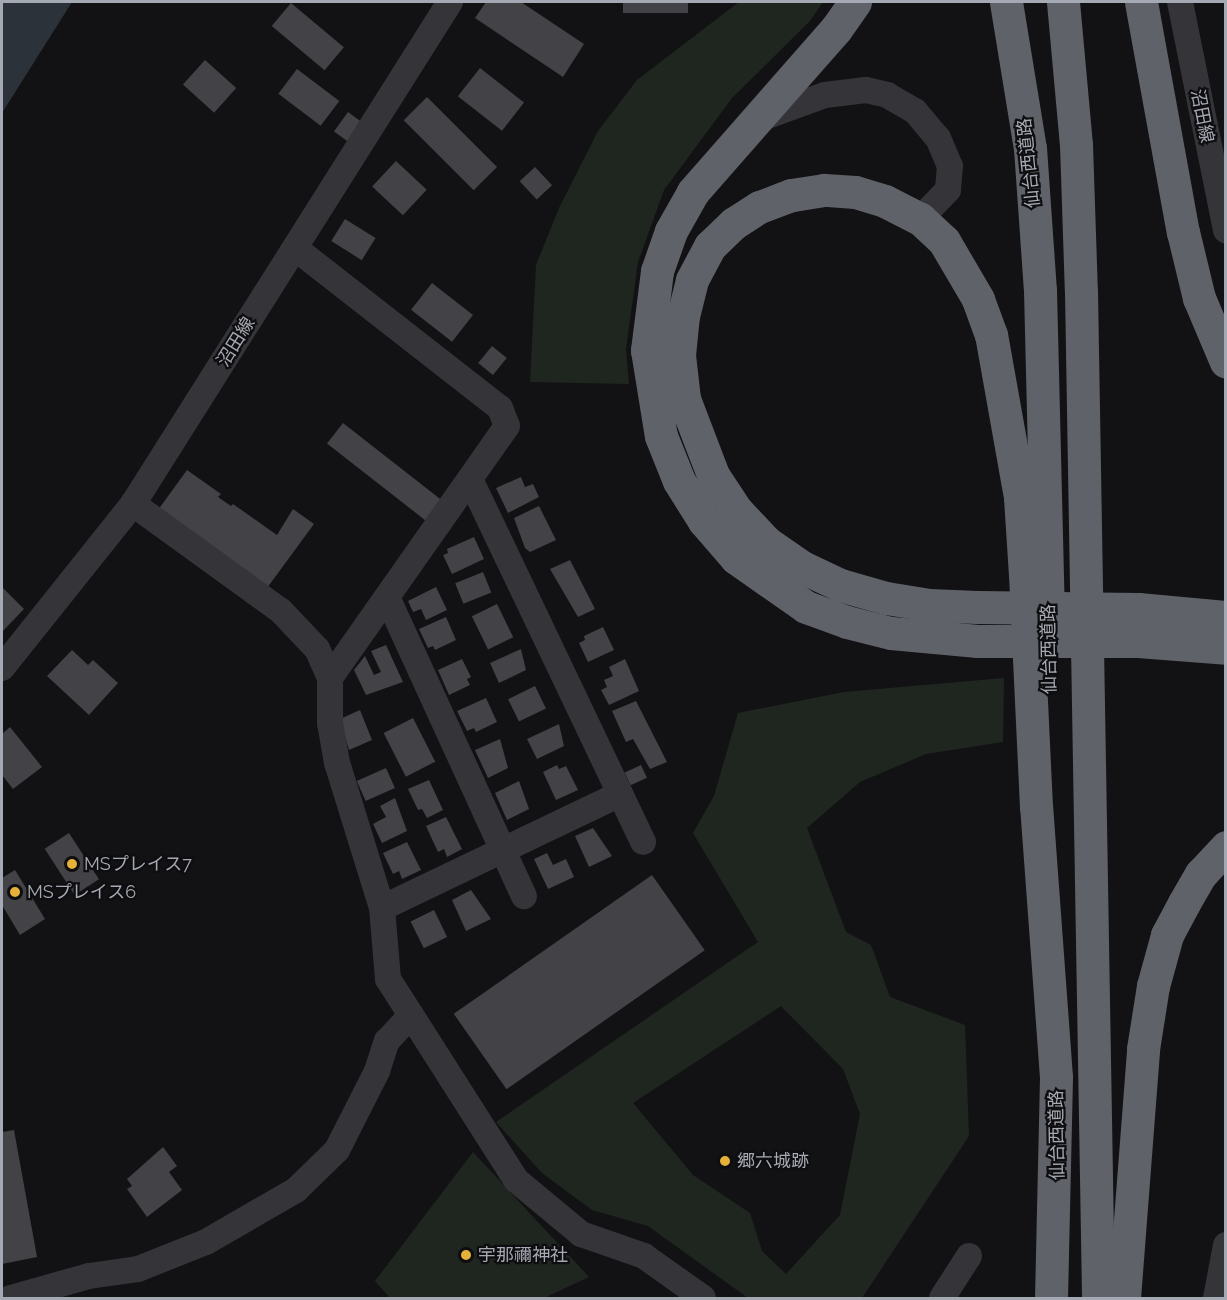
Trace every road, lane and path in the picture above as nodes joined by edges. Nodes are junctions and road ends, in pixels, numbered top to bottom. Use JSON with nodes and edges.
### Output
{"nodes":[{"id":1,"x":450,"y":2,"type":"edge"},
{"id":2,"x":855,"y":2,"type":"edge"},
{"id":3,"x":1006,"y":2,"type":"edge"},
{"id":4,"x":1063,"y":2,"type":"edge"},
{"id":5,"x":1141,"y":2,"type":"edge"},
{"id":6,"x":1180,"y":2,"type":"edge"},
{"id":7,"x":759,"y":119,"type":"junction"},
{"id":8,"x":920,"y":219,"type":"junction"},
{"id":9,"x":1226,"y":230,"type":"edge"},
{"id":10,"x":295,"y":248,"type":"junction"},
{"id":11,"x":1226,"y":362,"type":"edge"},
{"id":12,"x":470,"y":478,"type":"junction"},
{"id":13,"x":133,"y":504,"type":"junction"},
{"id":14,"x":387,"y":597,"type":"junction"},
{"id":15,"x":1226,"y":617,"type":"edge"},
{"id":16,"x":1226,"y":648,"type":"edge"},
{"id":17,"x":2,"y":668,"type":"edge"},
{"id":18,"x":330,"y":678,"type":"junction"},
{"id":19,"x":620,"y":794,"type":"junction"},
{"id":20,"x":643,"y":842,"type":"dead end"},
{"id":21,"x":1226,"y":847,"type":"edge"},
{"id":22,"x":503,"y":850,"type":"junction"},
{"id":23,"x":525,"y":896,"type":"dead end"},
{"id":24,"x":382,"y":908,"type":"junction"},
{"id":25,"x":411,"y":1015,"type":"junction"},
{"id":26,"x":1056,"y":1077,"type":"junction"},
{"id":27,"x":1226,"y":1245,"type":"edge"},
{"id":28,"x":969,"y":1256,"type":"dead end"},
{"id":29,"x":11,"y":1299,"type":"edge"},
{"id":30,"x":703,"y":1299,"type":"edge"},
{"id":31,"x":942,"y":1299,"type":"edge"},
{"id":32,"x":1052,"y":1299,"type":"edge"},
{"id":33,"x":1060,"y":1299,"type":"edge"},
{"id":34,"x":1098,"y":1299,"type":"edge"},
{"id":35,"x":1124,"y":1299,"type":"edge"},
{"id":36,"x":1216,"y":1299,"type":"edge"}],
"edges":[{"from":1,"to":10,"type":"street","name":"沼田線"},
{"from":2,"to":7,"type":"highway"},
{"from":3,"to":26,"type":"highway","name":"仙台西道路"},
{"from":4,"to":34,"type":"highway","name":"仙台西道路"},
{"from":5,"to":11,"type":"highway"},
{"from":6,"to":9,"type":"street","name":"沼田線"},
{"from":7,"to":8,"type":"street"},
{"from":7,"to":16,"type":"highway"},
{"from":8,"to":15,"type":"highway"},
{"from":8,"to":26,"type":"highway"},
{"from":10,"to":12,"type":"street"},
{"from":10,"to":13,"type":"street","name":"沼田線"},
{"from":12,"to":14,"type":"street"},
{"from":12,"to":19,"type":"street"},
{"from":13,"to":17,"type":"street","name":"沼田線"},
{"from":13,"to":18,"type":"street"},
{"from":14,"to":18,"type":"street"},
{"from":14,"to":22,"type":"street"},
{"from":18,"to":24,"type":"street"},
{"from":19,"to":20,"type":"street"},
{"from":19,"to":22,"type":"street"},
{"from":21,"to":35,"type":"highway"},
{"from":22,"to":23,"type":"street"},
{"from":22,"to":24,"type":"street"},
{"from":24,"to":25,"type":"street"},
{"from":25,"to":29,"type":"street"},
{"from":25,"to":30,"type":"street"},
{"from":26,"to":32,"type":"highway"},
{"from":26,"to":33,"type":"highway","name":"仙台西道路"},
{"from":27,"to":36,"type":"street"},
{"from":28,"to":31,"type":"street"}]}
